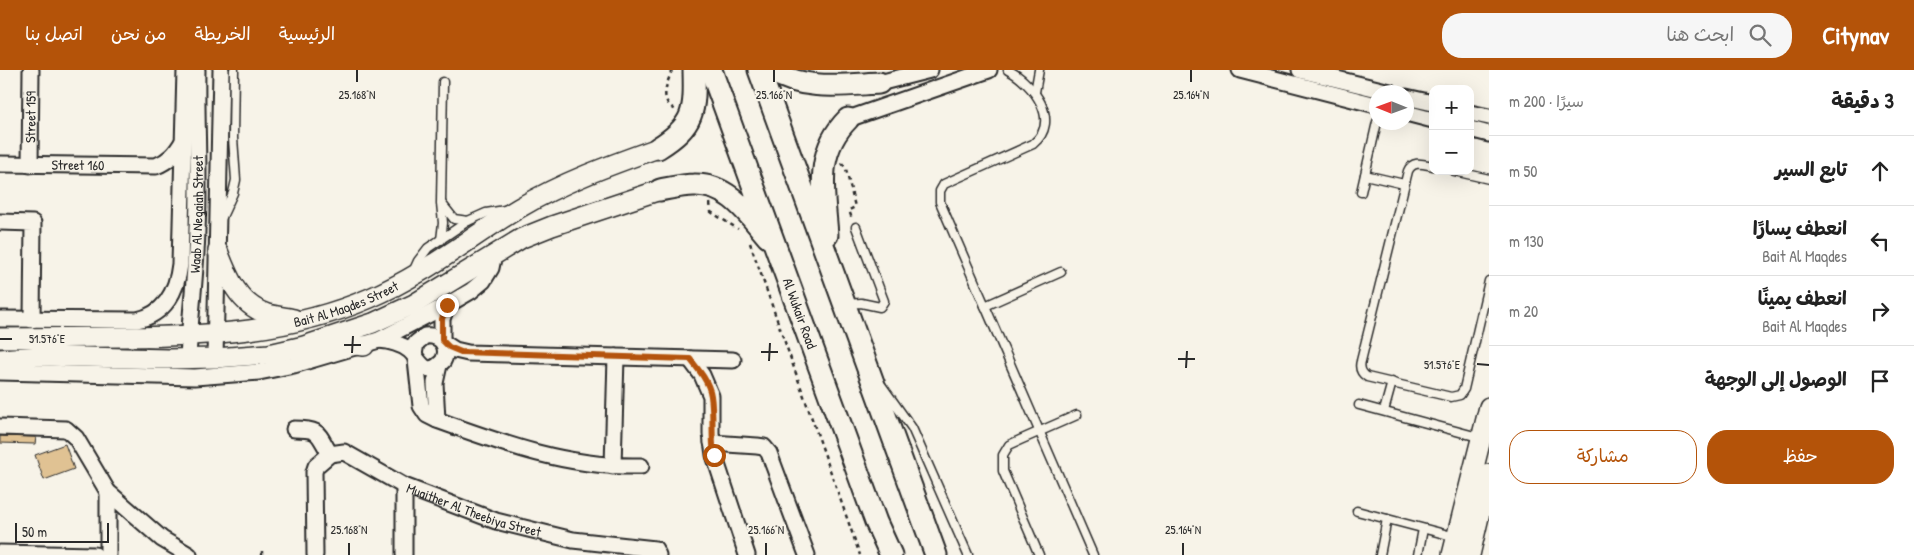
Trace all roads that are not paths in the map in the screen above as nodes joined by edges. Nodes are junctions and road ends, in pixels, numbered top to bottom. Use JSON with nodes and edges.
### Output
{"nodes":[{"id":1,"x":31,"y":70,"type":"edge"},
{"id":2,"x":185,"y":70,"type":"edge"},
{"id":3,"x":197,"y":70,"type":"edge"},
{"id":4,"x":221,"y":70,"type":"edge"},
{"id":5,"x":234,"y":70,"type":"edge"},
{"id":6,"x":694,"y":70,"type":"edge"},
{"id":7,"x":711,"y":70,"type":"edge"},
{"id":8,"x":759,"y":70,"type":"edge"},
{"id":9,"x":770,"y":70,"type":"edge"},
{"id":10,"x":989,"y":70,"type":"edge"},
{"id":11,"x":1008,"y":70,"type":"edge"},
{"id":12,"x":1039,"y":70,"type":"edge"},
{"id":13,"x":1240,"y":70,"type":"edge"},
{"id":14,"x":1300,"y":70,"type":"edge"},
{"id":15,"x":927,"y":71,"type":"edge"},
{"id":16,"x":443,"y":82,"type":"dead end"},
{"id":17,"x":879,"y":82,"type":"joint"},
{"id":18,"x":1369,"y":87,"type":"edge"},
{"id":19,"x":1036,"y":92,"type":"junction"},
{"id":20,"x":1414,"y":99,"type":"edge"},
{"id":21,"x":1429,"y":102,"type":"edge"},
{"id":22,"x":1369,"y":104,"type":"edge"},
{"id":23,"x":1474,"y":114,"type":"edge"},
{"id":24,"x":1414,"y":115,"type":"edge"},
{"id":25,"x":1489,"y":117,"type":"edge"},
{"id":26,"x":848,"y":119,"type":"joint"},
{"id":27,"x":1429,"y":119,"type":"edge"},
{"id":28,"x":1375,"y":130,"type":"edge"},
{"id":29,"x":1474,"y":130,"type":"edge"},
{"id":30,"x":1489,"y":134,"type":"edge"},
{"id":31,"x":183,"y":141,"type":"junction"},
{"id":32,"x":658,"y":148,"type":"joint"},
{"id":33,"x":0,"y":164,"type":"edge"},
{"id":34,"x":30,"y":165,"type":"junction"},
{"id":35,"x":1429,"y":165,"type":"edge"},
{"id":36,"x":156,"y":166,"type":"junction"},
{"id":37,"x":1365,"y":175,"type":"junction"},
{"id":38,"x":1472,"y":175,"type":"edge"},
{"id":39,"x":1489,"y":179,"type":"edge"},
{"id":40,"x":1404,"y":184,"type":"junction"},
{"id":41,"x":660,"y":190,"type":"joint"},
{"id":42,"x":183,"y":192,"type":"junction"},
{"id":43,"x":1361,"y":192,"type":"dead end"},
{"id":44,"x":441,"y":203,"type":"junction"},
{"id":45,"x":517,"y":209,"type":"junction"},
{"id":46,"x":468,"y":221,"type":"junction"},
{"id":47,"x":0,"y":222,"type":"edge"},
{"id":48,"x":219,"y":223,"type":"junction"},
{"id":49,"x":856,"y":227,"type":"road end"},
{"id":50,"x":441,"y":240,"type":"junction"},
{"id":51,"x":777,"y":246,"type":"junction"},
{"id":52,"x":218,"y":251,"type":"junction"},
{"id":53,"x":494,"y":254,"type":"junction"},
{"id":54,"x":828,"y":258,"type":"junction"},
{"id":55,"x":1061,"y":272,"type":"dead end"},
{"id":56,"x":411,"y":277,"type":"junction"},
{"id":57,"x":1489,"y":281,"type":"edge"},
{"id":58,"x":447,"y":305,"type":"junction"},
{"id":59,"x":845,"y":305,"type":"junction"},
{"id":60,"x":985,"y":306,"type":"junction"},
{"id":61,"x":0,"y":319,"type":"edge"},
{"id":62,"x":32,"y":320,"type":"junction"},
{"id":63,"x":302,"y":321,"type":"junction"},
{"id":64,"x":216,"y":335,"type":"junction"},
{"id":65,"x":189,"y":336,"type":"junction"},
{"id":66,"x":0,"y":338,"type":"edge"},
{"id":67,"x":322,"y":341,"type":"junction"},
{"id":68,"x":443,"y":342,"type":"junction"},
{"id":69,"x":372,"y":343,"type":"junction"},
{"id":70,"x":468,"y":353,"type":"junction"},
{"id":71,"x":415,"y":357,"type":"junction"},
{"id":72,"x":616,"y":357,"type":"junction"},
{"id":73,"x":215,"y":358,"type":"junction"},
{"id":74,"x":0,"y":359,"type":"edge"},
{"id":75,"x":188,"y":359,"type":"junction"},
{"id":76,"x":690,"y":359,"type":"junction"},
{"id":77,"x":733,"y":360,"type":"dead end"},
{"id":78,"x":441,"y":363,"type":"junction"},
{"id":79,"x":867,"y":369,"type":"junction"},
{"id":80,"x":0,"y":372,"type":"edge"},
{"id":81,"x":1392,"y":382,"type":"junction"},
{"id":82,"x":1359,"y":405,"type":"dead end"},
{"id":83,"x":1489,"y":407,"type":"edge"},
{"id":84,"x":1384,"y":411,"type":"junction"},
{"id":85,"x":1077,"y":415,"type":"dead end"},
{"id":86,"x":437,"y":420,"type":"junction"},
{"id":87,"x":0,"y":427,"type":"edge"},
{"id":88,"x":294,"y":430,"type":"dead end"},
{"id":89,"x":1039,"y":432,"type":"junction"},
{"id":90,"x":1485,"y":439,"type":"edge"},
{"id":91,"x":712,"y":443,"type":"junction"},
{"id":92,"x":330,"y":454,"type":"junction"},
{"id":93,"x":613,"y":466,"type":"junction"},
{"id":94,"x":641,"y":466,"type":"dead end"},
{"id":95,"x":1489,"y":474,"type":"edge"},
{"id":96,"x":404,"y":486,"type":"junction"},
{"id":97,"x":108,"y":492,"type":"junction"},
{"id":98,"x":1357,"y":512,"type":"dead end"},
{"id":99,"x":1387,"y":519,"type":"junction"},
{"id":100,"x":1484,"y":521,"type":"edge"},
{"id":101,"x":1424,"y":529,"type":"junction"},
{"id":102,"x":1454,"y":546,"type":"edge"},
{"id":103,"x":656,"y":552,"type":"edge"},
{"id":104,"x":0,"y":553,"type":"edge"},
{"id":105,"x":95,"y":555,"type":"edge"},
{"id":106,"x":108,"y":555,"type":"edge"},
{"id":107,"x":189,"y":555,"type":"edge"},
{"id":108,"x":315,"y":555,"type":"edge"},
{"id":109,"x":404,"y":555,"type":"edge"},
{"id":110,"x":747,"y":555,"type":"edge"},
{"id":111,"x":807,"y":555,"type":"edge"},
{"id":112,"x":891,"y":555,"type":"edge"},
{"id":113,"x":936,"y":555,"type":"edge"},
{"id":114,"x":968,"y":555,"type":"edge"},
{"id":115,"x":1039,"y":555,"type":"edge"},
{"id":116,"x":1093,"y":555,"type":"edge"},
{"id":117,"x":1380,"y":555,"type":"edge"},
{"id":118,"x":1418,"y":555,"type":"edge"},
{"id":119,"x":1470,"y":555,"type":"edge"}],
"edges":[{"from":1,"to":34,"type":"street","name":"Street 159"},
{"from":2,"to":31,"type":"street","name":"Waab Al Negaiah Street"},
{"from":3,"to":65,"type":"street","name":"Waab Al Negaiah Street"},
{"from":4,"to":48,"type":"street","name":"Waab Al Negaiah Street"},
{"from":5,"to":48,"type":"lane"},
{"from":6,"to":32,"type":"main road"},
{"from":7,"to":51,"type":"main road","name":"Al Wukair Road"},
{"from":8,"to":54,"type":"main road"},
{"from":9,"to":17,"type":"main road"},
{"from":10,"to":26,"type":"street"},
{"from":11,"to":19,"type":"lane"},
{"from":12,"to":19,"type":"lane"},
{"from":13,"to":22,"type":"street"},
{"from":14,"to":18,"type":"street"},
{"from":15,"to":17,"type":"street"},
{"from":16,"to":44,"type":"lane"},
{"from":19,"to":60,"type":"lane"},
{"from":20,"to":21,"type":"street"},
{"from":23,"to":25,"type":"street"},
{"from":24,"to":27,"type":"street"},
{"from":26,"to":54,"type":"main road"},
{"from":28,"to":37,"type":"lane"},
{"from":29,"to":30,"type":"street"},
{"from":31,"to":36,"type":"street"},
{"from":31,"to":42,"type":"street","name":"Waab Al Negaiah Street"},
{"from":32,"to":45,"type":"street","name":"Bait Al Maqdes Street"},
{"from":33,"to":34,"type":"street","name":"Street 160"},
{"from":34,"to":36,"type":"street","name":"Street 160"},
{"from":35,"to":40,"type":"lane"},
{"from":36,"to":42,"type":"street"},
{"from":37,"to":40,"type":"lane"},
{"from":37,"to":43,"type":"lane"},
{"from":38,"to":39,"type":"lane"},
{"from":40,"to":81,"type":"lane"},
{"from":41,"to":51,"type":"main road"},
{"from":41,"to":53,"type":"street","name":"Bait Al Maqdes Street"},
{"from":42,"to":62,"type":"street","name":"Waab Al Negaiah Street"},
{"from":44,"to":46,"type":"lane"},
{"from":44,"to":50,"type":"lane"},
{"from":45,"to":46,"type":"lane"},
{"from":45,"to":56,"type":"street","name":"Bait Al Maqdes Street"},
{"from":46,"to":50,"type":"lane"},
{"from":47,"to":62,"type":"street"},
{"from":48,"to":52,"type":"street","name":"Waab Al Negaiah Street"},
{"from":49,"to":59,"type":"lane"},
{"from":50,"to":56,"type":"lane"},
{"from":51,"to":112,"type":"main road","name":"Al Wukair Road"},
{"from":52,"to":63,"type":"street"},
{"from":52,"to":64,"type":"street","name":"Waab Al Negaiah Street"},
{"from":53,"to":58,"type":"street"},
{"from":53,"to":67,"type":"street","name":"Bait Al Maqdes Street"},
{"from":54,"to":59,"type":"main road"},
{"from":55,"to":60,"type":"lane"},
{"from":56,"to":63,"type":"street","name":"Bait Al Maqdes Street"},
{"from":57,"to":81,"type":"lane"},
{"from":58,"to":68,"type":"street"},
{"from":58,"to":69,"type":"street"},
{"from":59,"to":79,"type":"main road"},
{"from":60,"to":89,"type":"lane"},
{"from":61,"to":62,"type":"street"},
{"from":63,"to":64,"type":"street","name":"Bait Al Maqdes Street"},
{"from":64,"to":65,"type":"street","name":"Bait Al Maqdes Street"},
{"from":64,"to":73,"type":"street","name":"Waab Al Negaiah Street"},
{"from":65,"to":66,"type":"street","name":"Bait Al Maqdes Street"},
{"from":65,"to":75,"type":"street","name":"Waab Al Negaiah Street"},
{"from":67,"to":69,"type":"street"},
{"from":67,"to":73,"type":"street","name":"Bait Al Maqdes Street"},
{"from":68,"to":70,"type":"street"},
{"from":68,"to":71,"type":"street"},
{"from":68,"to":78,"type":"street"},
{"from":69,"to":71,"type":"street"},
{"from":69,"to":80,"type":"street"},
{"from":70,"to":72,"type":"street"},
{"from":70,"to":78,"type":"street"},
{"from":71,"to":78,"type":"street"},
{"from":71,"to":86,"type":"street"},
{"from":72,"to":76,"type":"street"},
{"from":72,"to":93,"type":"street"},
{"from":73,"to":75,"type":"street","name":"Bait Al Maqdes Street"},
{"from":74,"to":75,"type":"street","name":"Bait Al Maqdes Street"},
{"from":76,"to":77,"type":"street"},
{"from":76,"to":91,"type":"street"},
{"from":78,"to":86,"type":"street"},
{"from":79,"to":113,"type":"main road"},
{"from":79,"to":114,"type":"lane"},
{"from":81,"to":84,"type":"lane"},
{"from":82,"to":84,"type":"lane"},
{"from":83,"to":90,"type":"street"},
{"from":84,"to":90,"type":"lane"},
{"from":85,"to":89,"type":"lane"},
{"from":86,"to":93,"type":"street"},
{"from":87,"to":97,"type":"street"},
{"from":88,"to":92,"type":"street"},
{"from":89,"to":115,"type":"lane"},
{"from":89,"to":116,"type":"lane"},
{"from":90,"to":102,"type":"street"},
{"from":91,"to":110,"type":"street"},
{"from":91,"to":111,"type":"street"},
{"from":92,"to":96,"type":"street","name":"Muaither Al Theebiya Street"},
{"from":92,"to":108,"type":"street"},
{"from":93,"to":94,"type":"street"},
{"from":95,"to":100,"type":"street"},
{"from":96,"to":103,"type":"street","name":"Muaither Al Theebiya Street"},
{"from":96,"to":109,"type":"street"},
{"from":97,"to":106,"type":"street"},
{"from":97,"to":107,"type":"street"},
{"from":98,"to":99,"type":"lane"},
{"from":99,"to":101,"type":"lane"},
{"from":99,"to":117,"type":"lane"},
{"from":100,"to":119,"type":"street"},
{"from":101,"to":102,"type":"lane"},
{"from":101,"to":118,"type":"lane"},
{"from":104,"to":105,"type":"street"}]}
